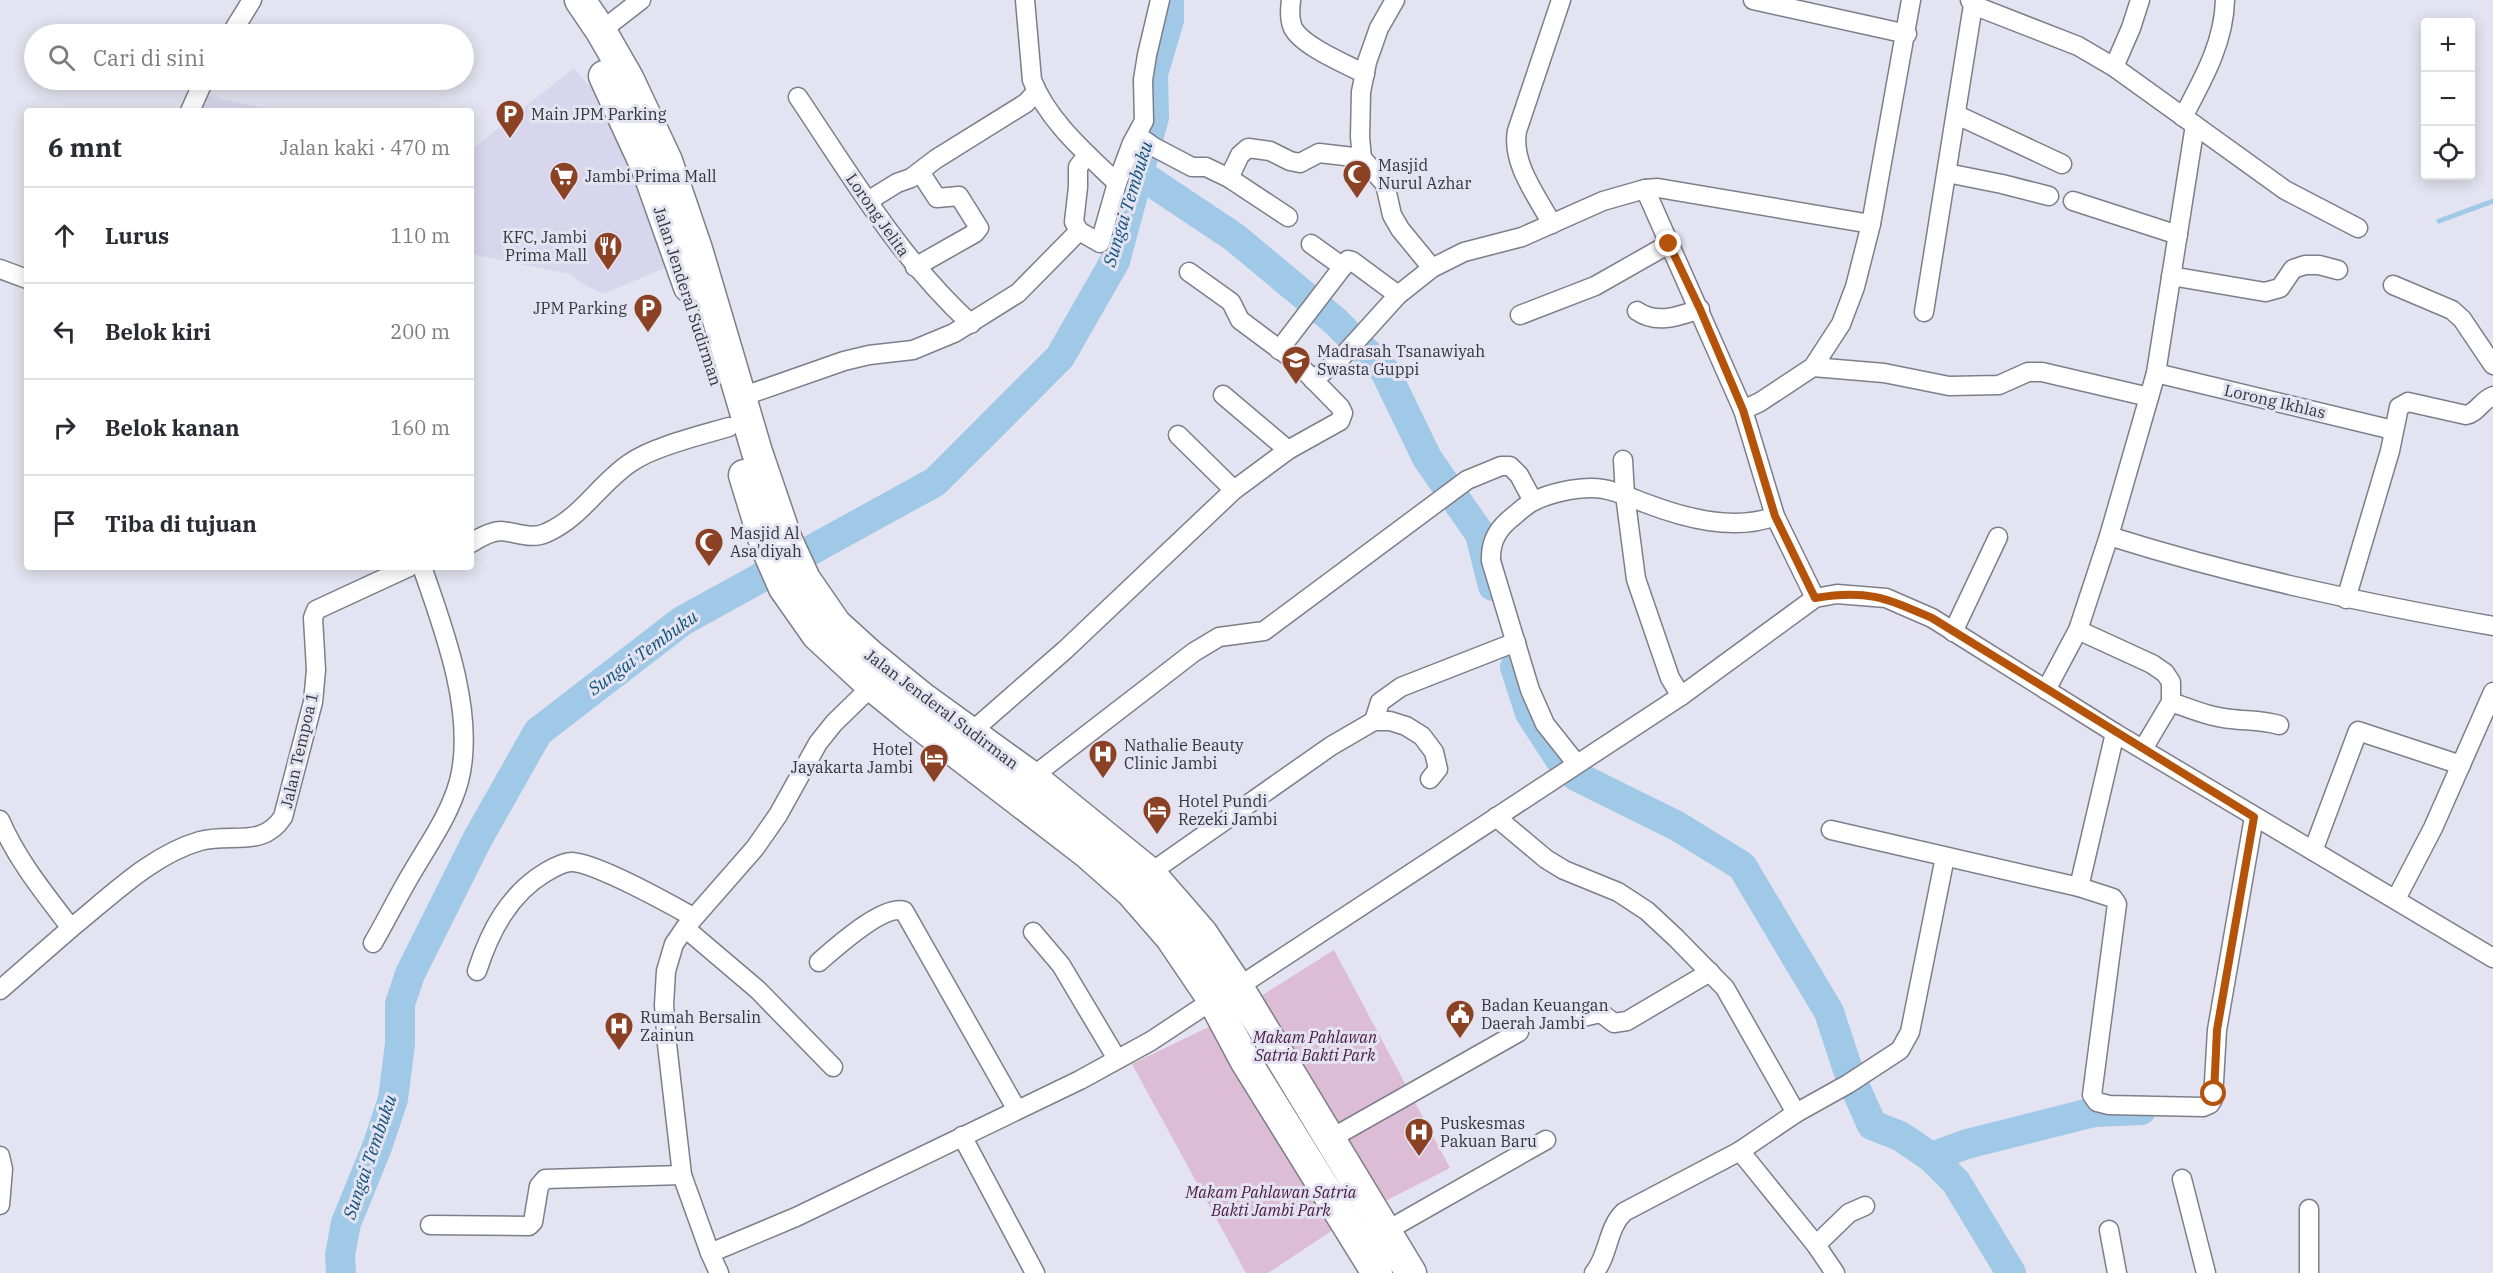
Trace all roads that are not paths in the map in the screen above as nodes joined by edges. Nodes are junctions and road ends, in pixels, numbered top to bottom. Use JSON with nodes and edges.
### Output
{"nodes":[{"id":1,"x":252,"y":0,"type":"edge"},
{"id":2,"x":556,"y":0,"type":"edge"},
{"id":3,"x":580,"y":0,"type":"edge"},
{"id":4,"x":641,"y":0,"type":"edge"},
{"id":5,"x":1024,"y":0,"type":"edge"},
{"id":6,"x":1160,"y":0,"type":"edge"},
{"id":7,"x":1291,"y":0,"type":"edge"},
{"id":8,"x":1395,"y":0,"type":"edge"},
{"id":9,"x":1561,"y":0,"type":"edge"},
{"id":10,"x":1753,"y":0,"type":"edge"},
{"id":11,"x":1911,"y":0,"type":"edge"},
{"id":12,"x":2140,"y":0,"type":"edge"},
{"id":13,"x":2225,"y":0,"type":"edge"},
{"id":14,"x":1972,"y":2,"type":"edge"},
{"id":15,"x":237,"y":24,"type":"edge"},
{"id":16,"x":601,"y":31,"type":"junction"},
{"id":17,"x":1907,"y":34,"type":"junction"},
{"id":18,"x":2114,"y":67,"type":"junction"},
{"id":19,"x":1365,"y":74,"type":"junction"},
{"id":20,"x":199,"y":90,"type":"edge"},
{"id":21,"x":1036,"y":92,"type":"junction"},
{"id":22,"x":798,"y":97,"type":"dead end"},
{"id":23,"x":191,"y":108,"type":"edge"},
{"id":24,"x":1957,"y":115,"type":"junction"},
{"id":25,"x":2189,"y":121,"type":"junction"},
{"id":26,"x":1144,"y":140,"type":"junction"},
{"id":27,"x":1087,"y":154,"type":"junction"},
{"id":28,"x":1362,"y":158,"type":"junction"},
{"id":29,"x":2062,"y":164,"type":"dead end"},
{"id":30,"x":920,"y":172,"type":"junction"},
{"id":31,"x":1947,"y":173,"type":"junction"},
{"id":32,"x":1228,"y":178,"type":"junction"},
{"id":33,"x":1117,"y":183,"type":"junction"},
{"id":34,"x":1645,"y":189,"type":"junction"},
{"id":35,"x":2049,"y":196,"type":"dead end"},
{"id":36,"x":868,"y":201,"type":"junction"},
{"id":37,"x":2073,"y":201,"type":"dead end"},
{"id":38,"x":1288,"y":217,"type":"dead end"},
{"id":39,"x":1552,"y":224,"type":"junction"},
{"id":40,"x":1871,"y":224,"type":"junction"},
{"id":41,"x":2358,"y":228,"type":"dead end"},
{"id":42,"x":1079,"y":231,"type":"junction"},
{"id":43,"x":2178,"y":235,"type":"junction"},
{"id":44,"x":1311,"y":244,"type":"dead end"},
{"id":45,"x":1669,"y":244,"type":"junction"},
{"id":46,"x":915,"y":267,"type":"junction"},
{"id":47,"x":1343,"y":267,"type":"junction"},
{"id":48,"x":1432,"y":268,"type":"junction"},
{"id":49,"x":0,"y":269,"type":"edge"},
{"id":50,"x":2338,"y":270,"type":"dead end"},
{"id":51,"x":1189,"y":272,"type":"dead end"},
{"id":52,"x":2171,"y":276,"type":"junction"},
{"id":53,"x":24,"y":278,"type":"edge"},
{"id":54,"x":2393,"y":285,"type":"dead end"},
{"id":55,"x":1398,"y":296,"type":"junction"},
{"id":56,"x":1700,"y":309,"type":"junction"},
{"id":57,"x":1637,"y":311,"type":"dead end"},
{"id":58,"x":1924,"y":312,"type":"dead end"},
{"id":59,"x":1520,"y":315,"type":"dead end"},
{"id":60,"x":971,"y":324,"type":"junction"},
{"id":61,"x":1279,"y":350,"type":"junction"},
{"id":62,"x":2493,"y":365,"type":"edge"},
{"id":63,"x":1813,"y":367,"type":"junction"},
{"id":64,"x":2156,"y":373,"type":"junction"},
{"id":65,"x":1313,"y":380,"type":"junction"},
{"id":66,"x":1223,"y":395,"type":"dead end"},
{"id":67,"x":2493,"y":396,"type":"edge"},
{"id":68,"x":741,"y":397,"type":"junction"},
{"id":69,"x":2149,"y":397,"type":"junction"},
{"id":70,"x":1743,"y":410,"type":"junction"},
{"id":71,"x":729,"y":427,"type":"junction"},
{"id":72,"x":2393,"y":430,"type":"junction"},
{"id":73,"x":1178,"y":435,"type":"dead end"},
{"id":74,"x":1288,"y":450,"type":"junction"},
{"id":75,"x":1623,"y":460,"type":"dead end"},
{"id":76,"x":1234,"y":490,"type":"junction"},
{"id":77,"x":1624,"y":495,"type":"junction"},
{"id":78,"x":1533,"y":501,"type":"junction"},
{"id":79,"x":1775,"y":516,"type":"junction"},
{"id":80,"x":2109,"y":536,"type":"junction"},
{"id":81,"x":1998,"y":537,"type":"dead end"},
{"id":82,"x":474,"y":542,"type":"edge"},
{"id":83,"x":776,"y":544,"type":"junction"},
{"id":84,"x":403,"y":570,"type":"edge"},
{"id":85,"x":423,"y":570,"type":"edge"},
{"id":86,"x":794,"y":584,"type":"junction"},
{"id":87,"x":1815,"y":598,"type":"junction"},
{"id":88,"x":2346,"y":599,"type":"junction"},
{"id":89,"x":2493,"y":626,"type":"edge"},
{"id":90,"x":2078,"y":630,"type":"junction"},
{"id":91,"x":1953,"y":632,"type":"junction"},
{"id":92,"x":1509,"y":645,"type":"junction"},
{"id":93,"x":872,"y":686,"type":"junction"},
{"id":94,"x":2046,"y":690,"type":"junction"},
{"id":95,"x":1681,"y":696,"type":"junction"},
{"id":96,"x":2171,"y":702,"type":"junction"},
{"id":97,"x":2491,"y":704,"type":"edge"},
{"id":98,"x":917,"y":708,"type":"junction"},
{"id":99,"x":1374,"y":721,"type":"junction"},
{"id":100,"x":2279,"y":724,"type":"dead end"},
{"id":101,"x":970,"y":732,"type":"junction"},
{"id":102,"x":2115,"y":733,"type":"junction"},
{"id":103,"x":2143,"y":749,"type":"junction"},
{"id":104,"x":1576,"y":763,"type":"junction"},
{"id":105,"x":2462,"y":765,"type":"junction"},
{"id":106,"x":1032,"y":777,"type":"junction"},
{"id":107,"x":1430,"y":779,"type":"dead end"},
{"id":108,"x":1496,"y":817,"type":"junction"},
{"id":109,"x":2254,"y":817,"type":"junction"},
{"id":110,"x":0,"y":820,"type":"edge"},
{"id":111,"x":1830,"y":830,"type":"dead end"},
{"id":112,"x":2313,"y":851,"type":"junction"},
{"id":113,"x":1945,"y":857,"type":"junction"},
{"id":114,"x":1150,"y":873,"type":"junction"},
{"id":115,"x":2079,"y":887,"type":"junction"},
{"id":116,"x":2396,"y":899,"type":"junction"},
{"id":117,"x":689,"y":922,"type":"junction"},
{"id":118,"x":71,"y":928,"type":"junction"},
{"id":119,"x":1033,"y":932,"type":"dead end"},
{"id":120,"x":374,"y":943,"type":"dead end"},
{"id":121,"x":2493,"y":958,"type":"edge"},
{"id":122,"x":819,"y":962,"type":"dead end"},
{"id":123,"x":477,"y":971,"type":"dead end"},
{"id":124,"x":1710,"y":972,"type":"junction"},
{"id":125,"x":0,"y":990,"type":"edge"},
{"id":126,"x":1226,"y":993,"type":"junction"},
{"id":127,"x":1583,"y":1017,"type":"dead end"},
{"id":128,"x":1519,"y":1032,"type":"dead end"},
{"id":129,"x":1117,"y":1059,"type":"junction"},
{"id":130,"x":833,"y":1067,"type":"dead end"},
{"id":131,"x":1017,"y":1110,"type":"junction"},
{"id":132,"x":1796,"y":1113,"type":"junction"},
{"id":133,"x":963,"y":1136,"type":"junction"},
{"id":134,"x":1546,"y":1140,"type":"dead end"},
{"id":135,"x":1337,"y":1149,"type":"junction"},
{"id":136,"x":1740,"y":1151,"type":"junction"},
{"id":137,"x":0,"y":1156,"type":"edge"},
{"id":138,"x":682,"y":1175,"type":"junction"},
{"id":139,"x":1316,"y":1175,"type":"junction"},
{"id":140,"x":2182,"y":1179,"type":"dead end"},
{"id":141,"x":0,"y":1205,"type":"edge"},
{"id":142,"x":1866,"y":1206,"type":"dead end"},
{"id":143,"x":2309,"y":1209,"type":"dead end"},
{"id":144,"x":430,"y":1225,"type":"dead end"},
{"id":145,"x":2109,"y":1230,"type":"dead end"},
{"id":146,"x":1386,"y":1231,"type":"junction"},
{"id":147,"x":1816,"y":1245,"type":"junction"},
{"id":148,"x":710,"y":1253,"type":"junction"},
{"id":149,"x":719,"y":1273,"type":"edge"},
{"id":150,"x":1035,"y":1273,"type":"edge"},
{"id":151,"x":1377,"y":1273,"type":"edge"},
{"id":152,"x":1411,"y":1273,"type":"edge"},
{"id":153,"x":1594,"y":1273,"type":"edge"},
{"id":154,"x":1835,"y":1273,"type":"edge"},
{"id":155,"x":2117,"y":1273,"type":"edge"},
{"id":156,"x":2206,"y":1273,"type":"edge"},
{"id":157,"x":2309,"y":1273,"type":"edge"}],
"edges":[{"from":1,"to":15,"type":"street"},
{"from":2,"to":71,"type":"highway","name":"Jalan Jenderal Sudirman"},
{"from":3,"to":16,"type":"highway","name":"Jalan Jenderal Sudirman"},
{"from":4,"to":16,"type":"street"},
{"from":5,"to":21,"type":"street"},
{"from":6,"to":26,"type":"street"},
{"from":7,"to":19,"type":"street"},
{"from":8,"to":19,"type":"street"},
{"from":9,"to":39,"type":"street"},
{"from":10,"to":17,"type":"street"},
{"from":11,"to":17,"type":"street"},
{"from":12,"to":18,"type":"street"},
{"from":13,"to":25,"type":"street"},
{"from":14,"to":18,"type":"street"},
{"from":14,"to":24,"type":"street"},
{"from":16,"to":68,"type":"highway","name":"Jalan Jenderal Sudirman"},
{"from":17,"to":40,"type":"street"},
{"from":18,"to":25,"type":"street"},
{"from":19,"to":28,"type":"street"},
{"from":20,"to":23,"type":"street"},
{"from":21,"to":27,"type":"street"},
{"from":21,"to":30,"type":"street"},
{"from":22,"to":36,"type":"street","name":"Lorong Jelita"},
{"from":24,"to":29,"type":"street"},
{"from":24,"to":31,"type":"street"},
{"from":25,"to":41,"type":"street"},
{"from":25,"to":43,"type":"street"},
{"from":26,"to":32,"type":"street"},
{"from":26,"to":33,"type":"street"},
{"from":27,"to":33,"type":"street"},
{"from":27,"to":42,"type":"street"},
{"from":28,"to":32,"type":"street"},
{"from":28,"to":48,"type":"street"},
{"from":30,"to":36,"type":"street"},
{"from":30,"to":46,"type":"street"},
{"from":31,"to":35,"type":"street"},
{"from":31,"to":58,"type":"street"},
{"from":32,"to":38,"type":"street"},
{"from":33,"to":42,"type":"street"},
{"from":34,"to":39,"type":"street"},
{"from":34,"to":40,"type":"street"},
{"from":34,"to":45,"type":"street"},
{"from":36,"to":46,"type":"street","name":"Lorong Jelita"},
{"from":37,"to":43,"type":"street"},
{"from":39,"to":48,"type":"street"},
{"from":40,"to":63,"type":"street"},
{"from":42,"to":60,"type":"street"},
{"from":43,"to":52,"type":"street"},
{"from":44,"to":47,"type":"street"},
{"from":45,"to":56,"type":"street"},
{"from":45,"to":59,"type":"street"},
{"from":46,"to":60,"type":"street","name":"Lorong Jelita"},
{"from":47,"to":55,"type":"street"},
{"from":47,"to":61,"type":"street"},
{"from":48,"to":55,"type":"street"},
{"from":49,"to":53,"type":"street"},
{"from":50,"to":52,"type":"street"},
{"from":51,"to":61,"type":"street"},
{"from":52,"to":64,"type":"street"},
{"from":54,"to":62,"type":"street"},
{"from":55,"to":65,"type":"street"},
{"from":56,"to":57,"type":"street"},
{"from":56,"to":70,"type":"street"},
{"from":60,"to":68,"type":"street"},
{"from":61,"to":65,"type":"street"},
{"from":63,"to":69,"type":"street"},
{"from":63,"to":70,"type":"street"},
{"from":64,"to":69,"type":"street"},
{"from":64,"to":72,"type":"street","name":"Lorong Ikhlas"},
{"from":65,"to":74,"type":"street"},
{"from":66,"to":74,"type":"street"},
{"from":67,"to":72,"type":"street"},
{"from":68,"to":83,"type":"highway","name":"Jalan Jenderal Sudirman"},
{"from":69,"to":80,"type":"street"},
{"from":70,"to":79,"type":"street"},
{"from":71,"to":82,"type":"street"},
{"from":71,"to":83,"type":"highway","name":"Jalan Jenderal Sudirman"},
{"from":72,"to":88,"type":"street"},
{"from":73,"to":76,"type":"street"},
{"from":74,"to":76,"type":"street"},
{"from":75,"to":77,"type":"street"},
{"from":76,"to":101,"type":"street"},
{"from":77,"to":78,"type":"street"},
{"from":77,"to":79,"type":"street"},
{"from":77,"to":95,"type":"street"},
{"from":78,"to":92,"type":"street"},
{"from":78,"to":106,"type":"street"},
{"from":79,"to":87,"type":"street"},
{"from":80,"to":88,"type":"street"},
{"from":80,"to":90,"type":"street"},
{"from":81,"to":91,"type":"street"},
{"from":83,"to":86,"type":"highway","name":"Jalan Jenderal Sudirman"},
{"from":84,"to":118,"type":"street","name":"Jalan Tempoa 1"},
{"from":85,"to":120,"type":"street"},
{"from":86,"to":93,"type":"highway","name":"Jalan Jenderal Sudirman"},
{"from":86,"to":98,"type":"highway","name":"Jalan Jenderal Sudirman"},
{"from":87,"to":91,"type":"street"},
{"from":87,"to":95,"type":"street"},
{"from":88,"to":89,"type":"street"},
{"from":90,"to":94,"type":"street"},
{"from":90,"to":96,"type":"street"},
{"from":91,"to":94,"type":"street"},
{"from":92,"to":99,"type":"street"},
{"from":92,"to":104,"type":"street"},
{"from":93,"to":98,"type":"highway","name":"Jalan Jenderal Sudirman"},
{"from":93,"to":117,"type":"street"},
{"from":94,"to":102,"type":"street"},
{"from":95,"to":104,"type":"street"},
{"from":96,"to":100,"type":"street"},
{"from":96,"to":103,"type":"street"},
{"from":97,"to":105,"type":"street"},
{"from":98,"to":101,"type":"highway","name":"Jalan Jenderal Sudirman"},
{"from":98,"to":126,"type":"highway","name":"Jalan Jenderal Sudirman"},
{"from":99,"to":107,"type":"street"},
{"from":99,"to":114,"type":"street"},
{"from":101,"to":106,"type":"highway","name":"Jalan Jenderal Sudirman"},
{"from":102,"to":103,"type":"street"},
{"from":102,"to":115,"type":"street"},
{"from":103,"to":109,"type":"street"},
{"from":104,"to":108,"type":"street"},
{"from":105,"to":112,"type":"street"},
{"from":105,"to":116,"type":"street"},
{"from":106,"to":114,"type":"highway","name":"Jalan Jenderal Sudirman"},
{"from":108,"to":124,"type":"street"},
{"from":108,"to":126,"type":"street"},
{"from":109,"to":112,"type":"street"},
{"from":109,"to":115,"type":"street"},
{"from":110,"to":118,"type":"street"},
{"from":111,"to":113,"type":"street"},
{"from":112,"to":116,"type":"street"},
{"from":113,"to":115,"type":"street"},
{"from":113,"to":132,"type":"street"},
{"from":114,"to":126,"type":"highway","name":"Jalan Jenderal Sudirman"},
{"from":116,"to":121,"type":"street"},
{"from":117,"to":123,"type":"street"},
{"from":117,"to":130,"type":"street"},
{"from":117,"to":138,"type":"street"},
{"from":118,"to":125,"type":"street"},
{"from":119,"to":129,"type":"street"},
{"from":122,"to":131,"type":"street"},
{"from":124,"to":127,"type":"street"},
{"from":124,"to":132,"type":"street"},
{"from":126,"to":129,"type":"street"},
{"from":126,"to":135,"type":"highway","name":"Jalan Jenderal Sudirman"},
{"from":126,"to":139,"type":"highway","name":"Jalan Jenderal Sudirman"},
{"from":128,"to":135,"type":"street"},
{"from":129,"to":131,"type":"street"},
{"from":131,"to":133,"type":"street"},
{"from":132,"to":136,"type":"street"},
{"from":133,"to":148,"type":"street"},
{"from":133,"to":150,"type":"street"},
{"from":134,"to":146,"type":"street"},
{"from":135,"to":139,"type":"highway"},
{"from":135,"to":146,"type":"highway","name":"Jalan Jenderal Sudirman"},
{"from":136,"to":147,"type":"street"},
{"from":136,"to":153,"type":"street"},
{"from":137,"to":141,"type":"street"},
{"from":138,"to":144,"type":"street"},
{"from":138,"to":148,"type":"street"},
{"from":139,"to":151,"type":"highway","name":"Jalan Jenderal Sudirman"},
{"from":140,"to":156,"type":"street"},
{"from":142,"to":147,"type":"street"},
{"from":143,"to":157,"type":"street"},
{"from":145,"to":155,"type":"street"},
{"from":146,"to":152,"type":"highway","name":"Jalan Jenderal Sudirman"},
{"from":147,"to":154,"type":"street"},
{"from":148,"to":149,"type":"street"}]}
